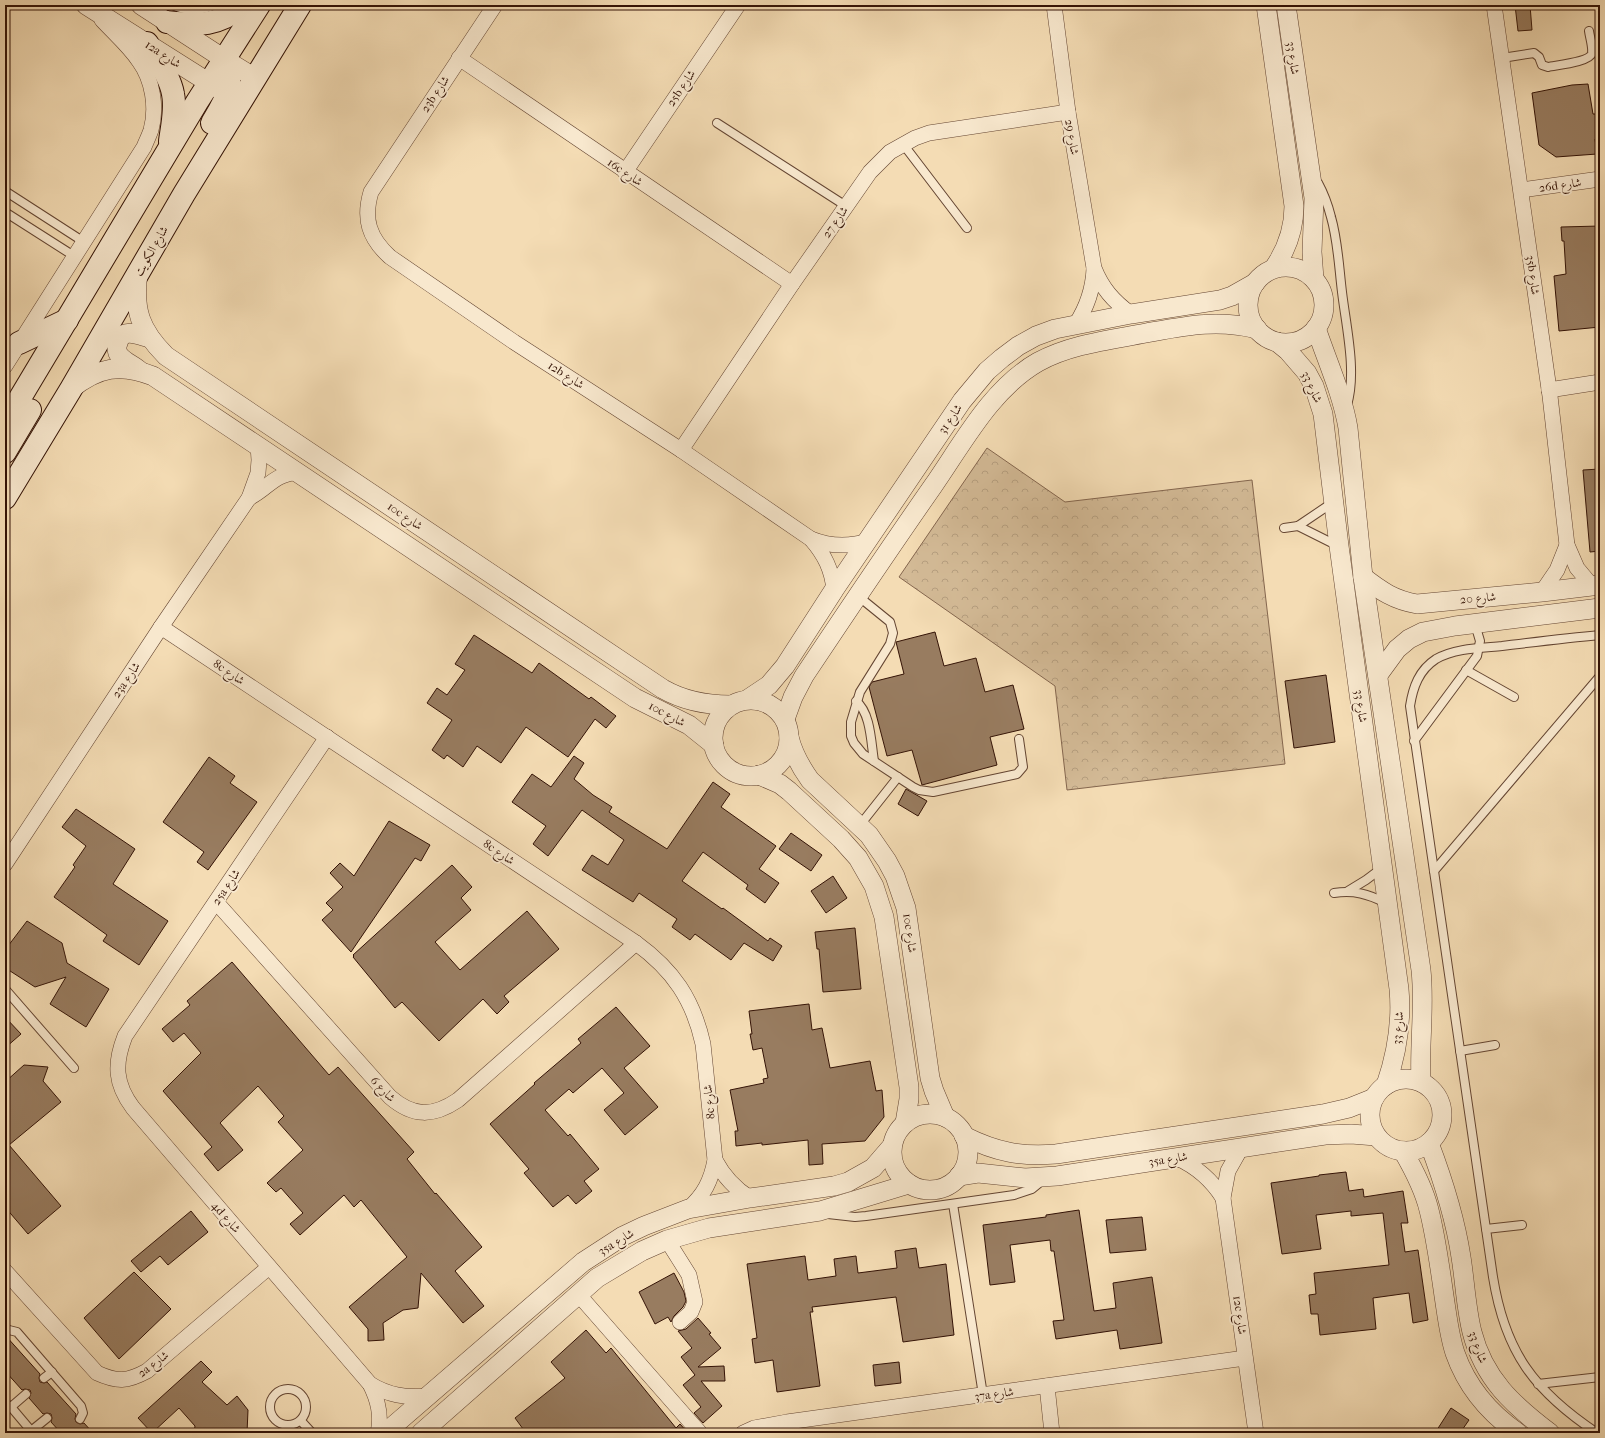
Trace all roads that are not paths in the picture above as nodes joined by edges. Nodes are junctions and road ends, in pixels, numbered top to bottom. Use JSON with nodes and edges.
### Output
{"nodes":[{"id":1,"x":141,"y":5,"type":"edge"},
{"id":2,"x":215,"y":5,"type":"edge"},
{"id":3,"x":244,"y":5,"type":"edge"},
{"id":4,"x":259,"y":5,"type":"edge"},
{"id":5,"x":300,"y":5,"type":"edge"},
{"id":6,"x":495,"y":5,"type":"edge"},
{"id":7,"x":738,"y":5,"type":"edge"},
{"id":8,"x":1054,"y":5,"type":"edge"},
{"id":9,"x":1266,"y":5,"type":"edge"},
{"id":10,"x":1286,"y":5,"type":"edge"},
{"id":11,"x":1494,"y":5,"type":"edge"},
{"id":12,"x":90,"y":7,"type":"edge"},
{"id":13,"x":170,"y":13,"type":"edge"},
{"id":14,"x":1589,"y":31,"type":"dead end"},
{"id":15,"x":147,"y":43,"type":"junction"},
{"id":16,"x":459,"y":58,"type":"junction"},
{"id":17,"x":1502,"y":58,"type":"junction"},
{"id":18,"x":224,"y":59,"type":"junction"},
{"id":19,"x":256,"y":78,"type":"junction"},
{"id":20,"x":226,"y":93,"type":"junction"},
{"id":21,"x":1068,"y":112,"type":"junction"},
{"id":22,"x":717,"y":123,"type":"dead end"},
{"id":23,"x":903,"y":144,"type":"junction"},
{"id":24,"x":168,"y":152,"type":"junction"},
{"id":25,"x":1311,"y":171,"type":"junction"},
{"id":26,"x":625,"y":172,"type":"junction"},
{"id":27,"x":1600,"y":179,"type":"edge"},
{"id":28,"x":375,"y":183,"type":"joint"},
{"id":29,"x":1521,"y":190,"type":"junction"},
{"id":30,"x":5,"y":191,"type":"edge"},
{"id":31,"x":846,"y":206,"type":"junction"},
{"id":32,"x":5,"y":212,"type":"edge"},
{"id":33,"x":968,"y":228,"type":"dead end"},
{"id":34,"x":84,"y":242,"type":"junction"},
{"id":35,"x":74,"y":256,"type":"junction"},
{"id":36,"x":1094,"y":268,"type":"junction"},
{"id":37,"x":1274,"y":268,"type":"junction"},
{"id":38,"x":138,"y":272,"type":"junction"},
{"id":39,"x":1314,"y":279,"type":"junction"},
{"id":40,"x":1255,"y":283,"type":"junction"},
{"id":41,"x":792,"y":284,"type":"junction"},
{"id":42,"x":1131,"y":314,"type":"junction"},
{"id":43,"x":67,"y":320,"type":"junction"},
{"id":44,"x":1076,"y":324,"type":"junction"},
{"id":45,"x":1316,"y":328,"type":"junction"},
{"id":46,"x":1256,"y":329,"type":"junction"},
{"id":47,"x":150,"y":338,"type":"junction"},
{"id":48,"x":1277,"y":342,"type":"junction"},
{"id":49,"x":19,"y":343,"type":"junction"},
{"id":50,"x":54,"y":344,"type":"junction"},
{"id":51,"x":5,"y":364,"type":"edge"},
{"id":52,"x":140,"y":371,"type":"junction"},
{"id":53,"x":1600,"y":382,"type":"edge"},
{"id":54,"x":71,"y":389,"type":"junction"},
{"id":55,"x":1549,"y":390,"type":"junction"},
{"id":56,"x":1345,"y":411,"type":"junction"},
{"id":57,"x":5,"y":423,"type":"edge"},
{"id":58,"x":258,"y":445,"type":"junction"},
{"id":59,"x":681,"y":450,"type":"junction"},
{"id":60,"x":5,"y":452,"type":"edge"},
{"id":61,"x":298,"y":472,"type":"junction"},
{"id":62,"x":5,"y":498,"type":"edge"},
{"id":63,"x":249,"y":498,"type":"junction"},
{"id":64,"x":1333,"y":503,"type":"junction"},
{"id":65,"x":1298,"y":526,"type":"junction"},
{"id":66,"x":1284,"y":528,"type":"dead end"},
{"id":67,"x":812,"y":540,"type":"junction"},
{"id":68,"x":869,"y":541,"type":"junction"},
{"id":69,"x":1567,"y":545,"type":"junction"},
{"id":70,"x":1339,"y":546,"type":"junction"},
{"id":71,"x":1363,"y":577,"type":"junction"},
{"id":72,"x":1596,"y":586,"type":"edge"},
{"id":73,"x":834,"y":590,"type":"junction"},
{"id":74,"x":1542,"y":592,"type":"junction"},
{"id":75,"x":858,"y":596,"type":"junction"},
{"id":76,"x":1600,"y":608,"type":"edge"},
{"id":77,"x":1475,"y":624,"type":"junction"},
{"id":78,"x":161,"y":627,"type":"junction"},
{"id":79,"x":1600,"y":635,"type":"edge"},
{"id":80,"x":1480,"y":648,"type":"junction"},
{"id":81,"x":1466,"y":670,"type":"junction"},
{"id":82,"x":1378,"y":675,"type":"junction"},
{"id":83,"x":1600,"y":676,"type":"edge"},
{"id":84,"x":1514,"y":697,"type":"dead end"},
{"id":85,"x":856,"y":701,"type":"junction"},
{"id":86,"x":739,"y":702,"type":"junction"},
{"id":87,"x":784,"y":719,"type":"junction"},
{"id":88,"x":327,"y":737,"type":"junction"},
{"id":89,"x":789,"y":738,"type":"junction"},
{"id":90,"x":1019,"y":739,"type":"dead end"},
{"id":91,"x":1414,"y":741,"type":"junction"},
{"id":92,"x":714,"y":745,"type":"junction"},
{"id":93,"x":874,"y":761,"type":"junction"},
{"id":94,"x":759,"y":775,"type":"junction"},
{"id":95,"x":898,"y":777,"type":"junction"},
{"id":96,"x":860,"y":825,"type":"junction"},
{"id":97,"x":5,"y":864,"type":"edge"},
{"id":98,"x":1383,"y":867,"type":"junction"},
{"id":99,"x":1434,"y":871,"type":"junction"},
{"id":100,"x":1348,"y":891,"type":"junction"},
{"id":101,"x":1334,"y":893,"type":"dead end"},
{"id":102,"x":216,"y":902,"type":"junction"},
{"id":103,"x":1388,"y":904,"type":"junction"},
{"id":104,"x":636,"y":943,"type":"junction"},
{"id":105,"x":5,"y":989,"type":"edge"},
{"id":106,"x":125,"y":1036,"type":"joint"},
{"id":107,"x":1495,"y":1045,"type":"dead end"},
{"id":108,"x":1460,"y":1051,"type":"junction"},
{"id":109,"x":74,"y":1068,"type":"dead end"},
{"id":110,"x":1421,"y":1082,"type":"junction"},
{"id":111,"x":1380,"y":1091,"type":"junction"},
{"id":112,"x":945,"y":1117,"type":"junction"},
{"id":113,"x":905,"y":1123,"type":"junction"},
{"id":114,"x":964,"y":1136,"type":"junction"},
{"id":115,"x":1376,"y":1136,"type":"junction"},
{"id":116,"x":1429,"y":1143,"type":"junction"},
{"id":117,"x":892,"y":1146,"type":"junction"},
{"id":118,"x":1241,"y":1148,"type":"junction"},
{"id":119,"x":1404,"y":1151,"type":"junction"},
{"id":120,"x":1177,"y":1158,"type":"junction"},
{"id":121,"x":715,"y":1160,"type":"junction"},
{"id":122,"x":959,"y":1176,"type":"junction"},
{"id":123,"x":1046,"y":1177,"type":"junction"},
{"id":124,"x":909,"y":1184,"type":"junction"},
{"id":125,"x":750,"y":1198,"type":"junction"},
{"id":126,"x":1223,"y":1198,"type":"junction"},
{"id":127,"x":953,"y":1204,"type":"junction"},
{"id":128,"x":688,"y":1209,"type":"junction"},
{"id":129,"x":820,"y":1212,"type":"junction"},
{"id":130,"x":1522,"y":1225,"type":"dead end"},
{"id":131,"x":1486,"y":1229,"type":"junction"},
{"id":132,"x":667,"y":1240,"type":"junction"},
{"id":133,"x":269,"y":1267,"type":"junction"},
{"id":134,"x":5,"y":1271,"type":"edge"},
{"id":135,"x":578,"y":1294,"type":"junction"},
{"id":136,"x":680,"y":1322,"type":"dead end"},
{"id":137,"x":5,"y":1329,"type":"edge"},
{"id":138,"x":1246,"y":1358,"type":"junction"},
{"id":139,"x":52,"y":1372,"type":"junction"},
{"id":140,"x":1600,"y":1377,"type":"edge"},
{"id":141,"x":44,"y":1378,"type":"dead end"},
{"id":142,"x":370,"y":1384,"type":"junction"},
{"id":143,"x":1538,"y":1384,"type":"junction"},
{"id":144,"x":1047,"y":1386,"type":"junction"},
{"id":145,"x":26,"y":1394,"type":"dead end"},
{"id":146,"x":983,"y":1395,"type":"junction"},
{"id":147,"x":427,"y":1396,"type":"junction"},
{"id":148,"x":74,"y":1397,"type":"junction"},
{"id":149,"x":66,"y":1403,"type":"dead end"},
{"id":150,"x":8,"y":1405,"type":"edge"},
{"id":151,"x":47,"y":1418,"type":"dead end"},
{"id":152,"x":80,"y":1419,"type":"dead end"},
{"id":153,"x":301,"y":1421,"type":"junction"},
{"id":154,"x":32,"y":1432,"type":"edge"},
{"id":155,"x":312,"y":1433,"type":"edge"},
{"id":156,"x":378,"y":1433,"type":"edge"},
{"id":157,"x":385,"y":1433,"type":"edge"},
{"id":158,"x":420,"y":1433,"type":"edge"},
{"id":159,"x":700,"y":1433,"type":"edge"},
{"id":160,"x":743,"y":1433,"type":"edge"},
{"id":161,"x":1052,"y":1433,"type":"edge"},
{"id":162,"x":1256,"y":1433,"type":"edge"},
{"id":163,"x":1518,"y":1433,"type":"edge"},
{"id":164,"x":1550,"y":1433,"type":"edge"},
{"id":165,"x":1597,"y":1433,"type":"edge"}],
"edges":[{"from":1,"to":13,"type":"street"},
{"from":2,"to":13,"type":"lane"},
{"from":3,"to":13,"type":"main road"},
{"from":4,"to":18,"type":"main road"},
{"from":5,"to":19,"type":"main road"},
{"from":6,"to":16,"type":"street","name":"23b شارع"},
{"from":7,"to":26,"type":"street","name":"25b شارع"},
{"from":8,"to":21,"type":"street","name":"شارع 29"},
{"from":9,"to":37,"type":"street","name":"شارع 33"},
{"from":10,"to":25,"type":"street","name":"شارع 33"},
{"from":11,"to":17,"type":"street","name":"35b شارع"},
{"from":12,"to":15,"type":"street","name":"12a شارع"},
{"from":12,"to":34,"type":"street"},
{"from":13,"to":18,"type":"street"},
{"from":14,"to":17,"type":"lane"},
{"from":15,"to":20,"type":"street","name":"12a شارع"},
{"from":15,"to":24,"type":"main road"},
{"from":16,"to":26,"type":"street","name":"16c شارع"},
{"from":16,"to":28,"type":"street","name":"23b شارع"},
{"from":17,"to":29,"type":"street","name":"35b شارع"},
{"from":18,"to":19,"type":"street"},
{"from":18,"to":20,"type":"main road"},
{"from":19,"to":20,"type":"main road"},
{"from":20,"to":24,"type":"main road"},
{"from":20,"to":38,"type":"main road","name":"شارع الكويت"},
{"from":21,"to":23,"type":"street","name":"شارع 27"},
{"from":21,"to":36,"type":"street","name":"شارع 29"},
{"from":22,"to":31,"type":"lane"},
{"from":23,"to":31,"type":"street","name":"شارع 27"},
{"from":23,"to":33,"type":"lane"},
{"from":24,"to":43,"type":"main road"},
{"from":25,"to":39,"type":"street","name":"شارع 33"},
{"from":25,"to":56,"type":"lane"},
{"from":26,"to":41,"type":"street","name":"16c شارع"},
{"from":27,"to":29,"type":"street","name":"26d شارع"},
{"from":28,"to":59,"type":"street","name":"12b شارع"},
{"from":29,"to":55,"type":"street","name":"35b شارع"},
{"from":30,"to":34,"type":"lane"},
{"from":31,"to":41,"type":"street","name":"شارع 27"},
{"from":32,"to":35,"type":"lane"},
{"from":34,"to":35,"type":"street"},
{"from":35,"to":49,"type":"street"},
{"from":36,"to":42,"type":"street","name":"شارع 29"},
{"from":36,"to":44,"type":"street","name":"شارع 29"},
{"from":37,"to":39,"type":"street"},
{"from":37,"to":40,"type":"street"},
{"from":38,"to":47,"type":"street","name":"10c شارع"},
{"from":38,"to":54,"type":"main road","name":"شارع الكويت"},
{"from":39,"to":45,"type":"street"},
{"from":40,"to":42,"type":"street","name":"شارع 31"},
{"from":40,"to":46,"type":"street"},
{"from":41,"to":59,"type":"street","name":"شارع 27"},
{"from":42,"to":44,"type":"street","name":"شارع 31"},
{"from":43,"to":49,"type":"main road"},
{"from":43,"to":50,"type":"main road"},
{"from":44,"to":68,"type":"street","name":"شارع 31"},
{"from":45,"to":48,"type":"street"},
{"from":45,"to":56,"type":"street","name":"شارع 33"},
{"from":46,"to":48,"type":"street"},
{"from":46,"to":75,"type":"street","name":"شارع 31"},
{"from":47,"to":52,"type":"street"},
{"from":47,"to":86,"type":"street","name":"10c شارع"},
{"from":48,"to":64,"type":"street","name":"شارع 33"},
{"from":49,"to":51,"type":"street"},
{"from":50,"to":57,"type":"main road"},
{"from":50,"to":60,"type":"main road"},
{"from":52,"to":54,"type":"street","name":"10c شارع"},
{"from":52,"to":58,"type":"street","name":"10c شارع"},
{"from":53,"to":55,"type":"street"},
{"from":54,"to":62,"type":"main road","name":"شارع الكويت"},
{"from":55,"to":69,"type":"street","name":"35b شارع"},
{"from":56,"to":71,"type":"street","name":"شارع 33"},
{"from":58,"to":61,"type":"street","name":"10c شارع"},
{"from":58,"to":63,"type":"street","name":"23a شارع"},
{"from":59,"to":67,"type":"street","name":"12b شارع"},
{"from":61,"to":63,"type":"street","name":"23a شارع"},
{"from":61,"to":92,"type":"street","name":"10c شارع"},
{"from":63,"to":78,"type":"street","name":"23a شارع"},
{"from":64,"to":65,"type":"lane"},
{"from":64,"to":70,"type":"street","name":"شارع 33"},
{"from":65,"to":66,"type":"lane"},
{"from":65,"to":70,"type":"lane"},
{"from":67,"to":68,"type":"street","name":"12b شارع"},
{"from":67,"to":73,"type":"street","name":"12b شارع"},
{"from":68,"to":73,"type":"street","name":"شارع 31"},
{"from":69,"to":72,"type":"street","name":"35b شارع"},
{"from":69,"to":74,"type":"street","name":"35b شارع"},
{"from":70,"to":98,"type":"street","name":"شارع 33"},
{"from":71,"to":74,"type":"street","name":"شارع 20"},
{"from":71,"to":82,"type":"street","name":"شارع 33"},
{"from":72,"to":74,"type":"street","name":"شارع 20"},
{"from":73,"to":86,"type":"street","name":"شارع 31"},
{"from":75,"to":85,"type":"lane"},
{"from":75,"to":87,"type":"street","name":"شارع 31"},
{"from":76,"to":77,"type":"street","name":"شارع 20"},
{"from":77,"to":80,"type":"lane"},
{"from":77,"to":82,"type":"street","name":"شارع 20"},
{"from":78,"to":88,"type":"street","name":"8c شارع"},
{"from":78,"to":97,"type":"street","name":"23a شارع"},
{"from":79,"to":80,"type":"lane"},
{"from":80,"to":81,"type":"lane"},
{"from":80,"to":91,"type":"lane"},
{"from":81,"to":84,"type":"lane"},
{"from":81,"to":91,"type":"lane"},
{"from":82,"to":110,"type":"street","name":"شارع 33"},
{"from":83,"to":99,"type":"lane"},
{"from":85,"to":93,"type":"lane"},
{"from":85,"to":93,"type":"lane"},
{"from":86,"to":87,"type":"street"},
{"from":86,"to":92,"type":"street"},
{"from":87,"to":89,"type":"street"},
{"from":88,"to":102,"type":"street","name":"25a شارع"},
{"from":88,"to":104,"type":"street","name":"8c شارع"},
{"from":89,"to":94,"type":"street"},
{"from":89,"to":96,"type":"street","name":"10c شارع"},
{"from":90,"to":95,"type":"lane"},
{"from":91,"to":99,"type":"lane"},
{"from":92,"to":94,"type":"street"},
{"from":93,"to":95,"type":"lane"},
{"from":94,"to":113,"type":"street","name":"10c شارع"},
{"from":95,"to":96,"type":"lane"},
{"from":96,"to":112,"type":"street","name":"10c شارع"},
{"from":98,"to":100,"type":"lane"},
{"from":98,"to":103,"type":"street","name":"شارع 33"},
{"from":99,"to":108,"type":"lane"},
{"from":100,"to":101,"type":"lane"},
{"from":100,"to":103,"type":"lane"},
{"from":102,"to":104,"type":"street","name":"شارع 6"},
{"from":102,"to":106,"type":"street","name":"25a شارع"},
{"from":103,"to":111,"type":"street","name":"شارع 33"},
{"from":104,"to":121,"type":"street","name":"8c شارع"},
{"from":105,"to":109,"type":"lane"},
{"from":106,"to":133,"type":"street","name":"4d شارع"},
{"from":107,"to":108,"type":"lane"},
{"from":108,"to":131,"type":"lane"},
{"from":110,"to":111,"type":"street"},
{"from":110,"to":116,"type":"street"},
{"from":111,"to":114,"type":"street","name":"35a شارع"},
{"from":111,"to":115,"type":"street"},
{"from":112,"to":113,"type":"street"},
{"from":112,"to":114,"type":"street"},
{"from":113,"to":117,"type":"street"},
{"from":114,"to":122,"type":"street"},
{"from":115,"to":118,"type":"street","name":"35a شارع"},
{"from":115,"to":119,"type":"street"},
{"from":116,"to":119,"type":"street"},
{"from":116,"to":164,"type":"street","name":"شارع 33"},
{"from":117,"to":124,"type":"street"},
{"from":117,"to":125,"type":"street","name":"35a شارع"},
{"from":118,"to":120,"type":"street","name":"35a شارع"},
{"from":118,"to":126,"type":"street","name":"12c شارع"},
{"from":119,"to":163,"type":"street","name":"شارع 33"},
{"from":120,"to":123,"type":"street","name":"35a شارع"},
{"from":120,"to":126,"type":"street","name":"12c شارع"},
{"from":121,"to":125,"type":"street","name":"8c شارع"},
{"from":121,"to":128,"type":"street","name":"8c شارع"},
{"from":122,"to":123,"type":"street","name":"35a شارع"},
{"from":122,"to":124,"type":"street"},
{"from":123,"to":127,"type":"lane"},
{"from":124,"to":129,"type":"street","name":"35a شارع"},
{"from":125,"to":128,"type":"street","name":"35a شارع"},
{"from":126,"to":138,"type":"street","name":"12c شارع"},
{"from":127,"to":129,"type":"lane"},
{"from":127,"to":146,"type":"lane"},
{"from":128,"to":147,"type":"street","name":"35a شارع"},
{"from":129,"to":132,"type":"street","name":"35a شارع"},
{"from":130,"to":131,"type":"lane"},
{"from":131,"to":143,"type":"lane"},
{"from":132,"to":135,"type":"street","name":"35a شارع"},
{"from":132,"to":136,"type":"street"},
{"from":133,"to":134,"type":"street","name":"2a شارع"},
{"from":133,"to":142,"type":"street","name":"4d شارع"},
{"from":135,"to":158,"type":"street","name":"35a شارع"},
{"from":135,"to":159,"type":"street"},
{"from":137,"to":139,"type":"lane"},
{"from":138,"to":144,"type":"street","name":"37a شارع"},
{"from":138,"to":162,"type":"street","name":"12c شارع"},
{"from":139,"to":141,"type":"lane"},
{"from":139,"to":148,"type":"lane"},
{"from":140,"to":143,"type":"lane"},
{"from":142,"to":147,"type":"street","name":"4d شارع"},
{"from":142,"to":156,"type":"street","name":"4d شارع"},
{"from":143,"to":165,"type":"lane"},
{"from":144,"to":146,"type":"street","name":"37a شارع"},
{"from":144,"to":161,"type":"street"},
{"from":145,"to":150,"type":"lane"},
{"from":146,"to":160,"type":"street","name":"37a شارع"},
{"from":147,"to":157,"type":"street","name":"35a شارع"},
{"from":148,"to":149,"type":"lane"},
{"from":148,"to":152,"type":"lane"},
{"from":150,"to":154,"type":"lane"},
{"from":151,"to":154,"type":"lane"},
{"from":153,"to":153,"type":"lane"},
{"from":153,"to":155,"type":"lane"}]}
